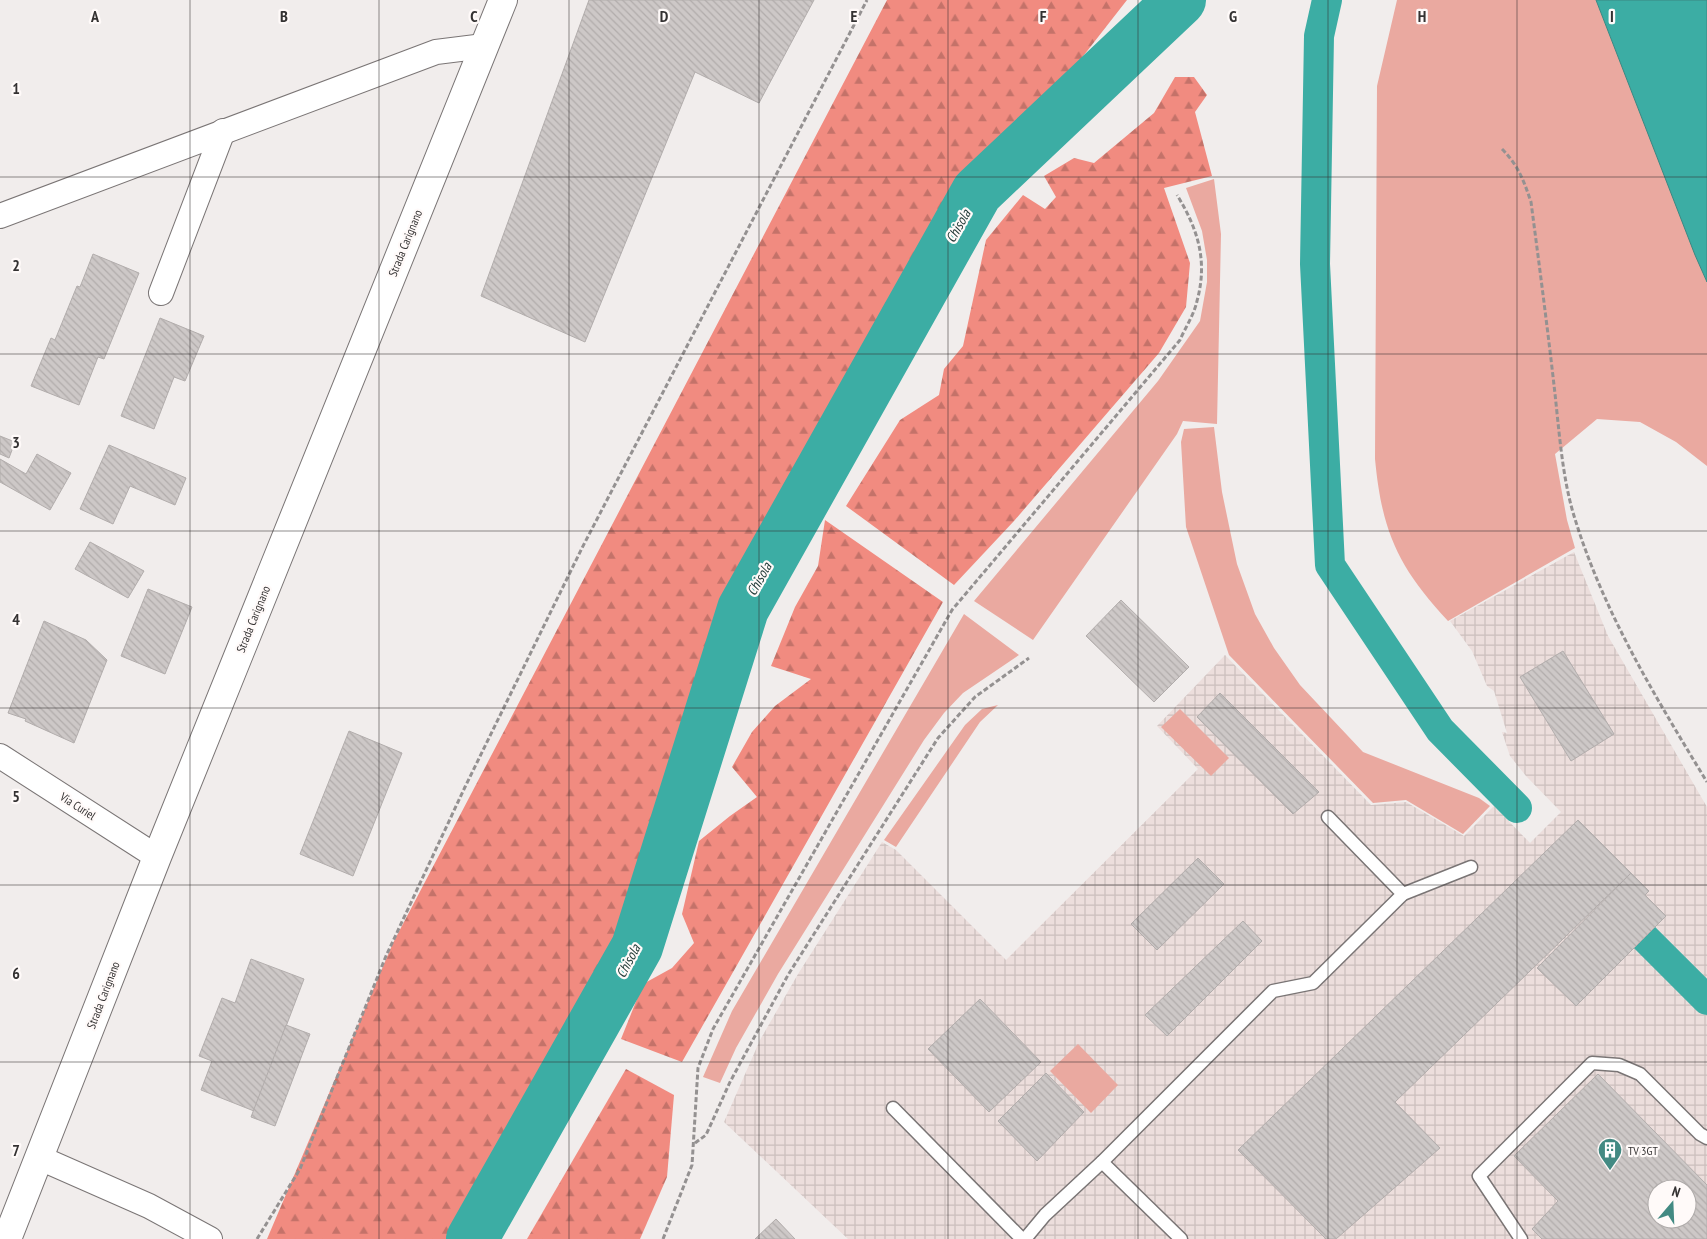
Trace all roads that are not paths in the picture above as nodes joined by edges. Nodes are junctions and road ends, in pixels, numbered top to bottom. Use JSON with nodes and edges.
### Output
{"nodes":[{"id":1,"x":503,"y":0,"type":"edge"},
{"id":2,"x":484,"y":46,"type":"junction"},
{"id":3,"x":223,"y":131,"type":"junction"},
{"id":4,"x":0,"y":216,"type":"edge"},
{"id":5,"x":161,"y":293,"type":"dead end"},
{"id":6,"x":0,"y":756,"type":"edge"},
{"id":7,"x":1328,"y":817,"type":"dead end"},
{"id":8,"x":157,"y":857,"type":"junction"},
{"id":9,"x":1471,"y":867,"type":"dead end"},
{"id":10,"x":1403,"y":894,"type":"junction"},
{"id":11,"x":892,"y":1108,"type":"dead end"},
{"id":12,"x":1707,"y":1138,"type":"edge"},
{"id":13,"x":40,"y":1158,"type":"junction"},
{"id":14,"x":1102,"y":1162,"type":"junction"},
{"id":15,"x":7,"y":1239,"type":"edge"},
{"id":16,"x":210,"y":1239,"type":"edge"},
{"id":17,"x":1023,"y":1239,"type":"edge"},
{"id":18,"x":1181,"y":1239,"type":"edge"},
{"id":19,"x":1521,"y":1239,"type":"edge"}],
"edges":[{"from":1,"to":2,"type":"main road","name":"Strada Carignano"},
{"from":2,"to":3,"type":"street"},
{"from":2,"to":8,"type":"main road","name":"Strada Carignano"},
{"from":3,"to":4,"type":"street"},
{"from":3,"to":5,"type":"street"},
{"from":6,"to":8,"type":"street","name":"Via Curiel"},
{"from":7,"to":10,"type":"lane"},
{"from":8,"to":13,"type":"main road","name":"Strada Carignano"},
{"from":9,"to":10,"type":"lane"},
{"from":10,"to":14,"type":"lane"},
{"from":11,"to":17,"type":"lane"},
{"from":12,"to":19,"type":"lane"},
{"from":13,"to":15,"type":"main road","name":"Strada Carignano"},
{"from":13,"to":16,"type":"street"},
{"from":14,"to":17,"type":"lane"},
{"from":14,"to":18,"type":"lane"}]}
